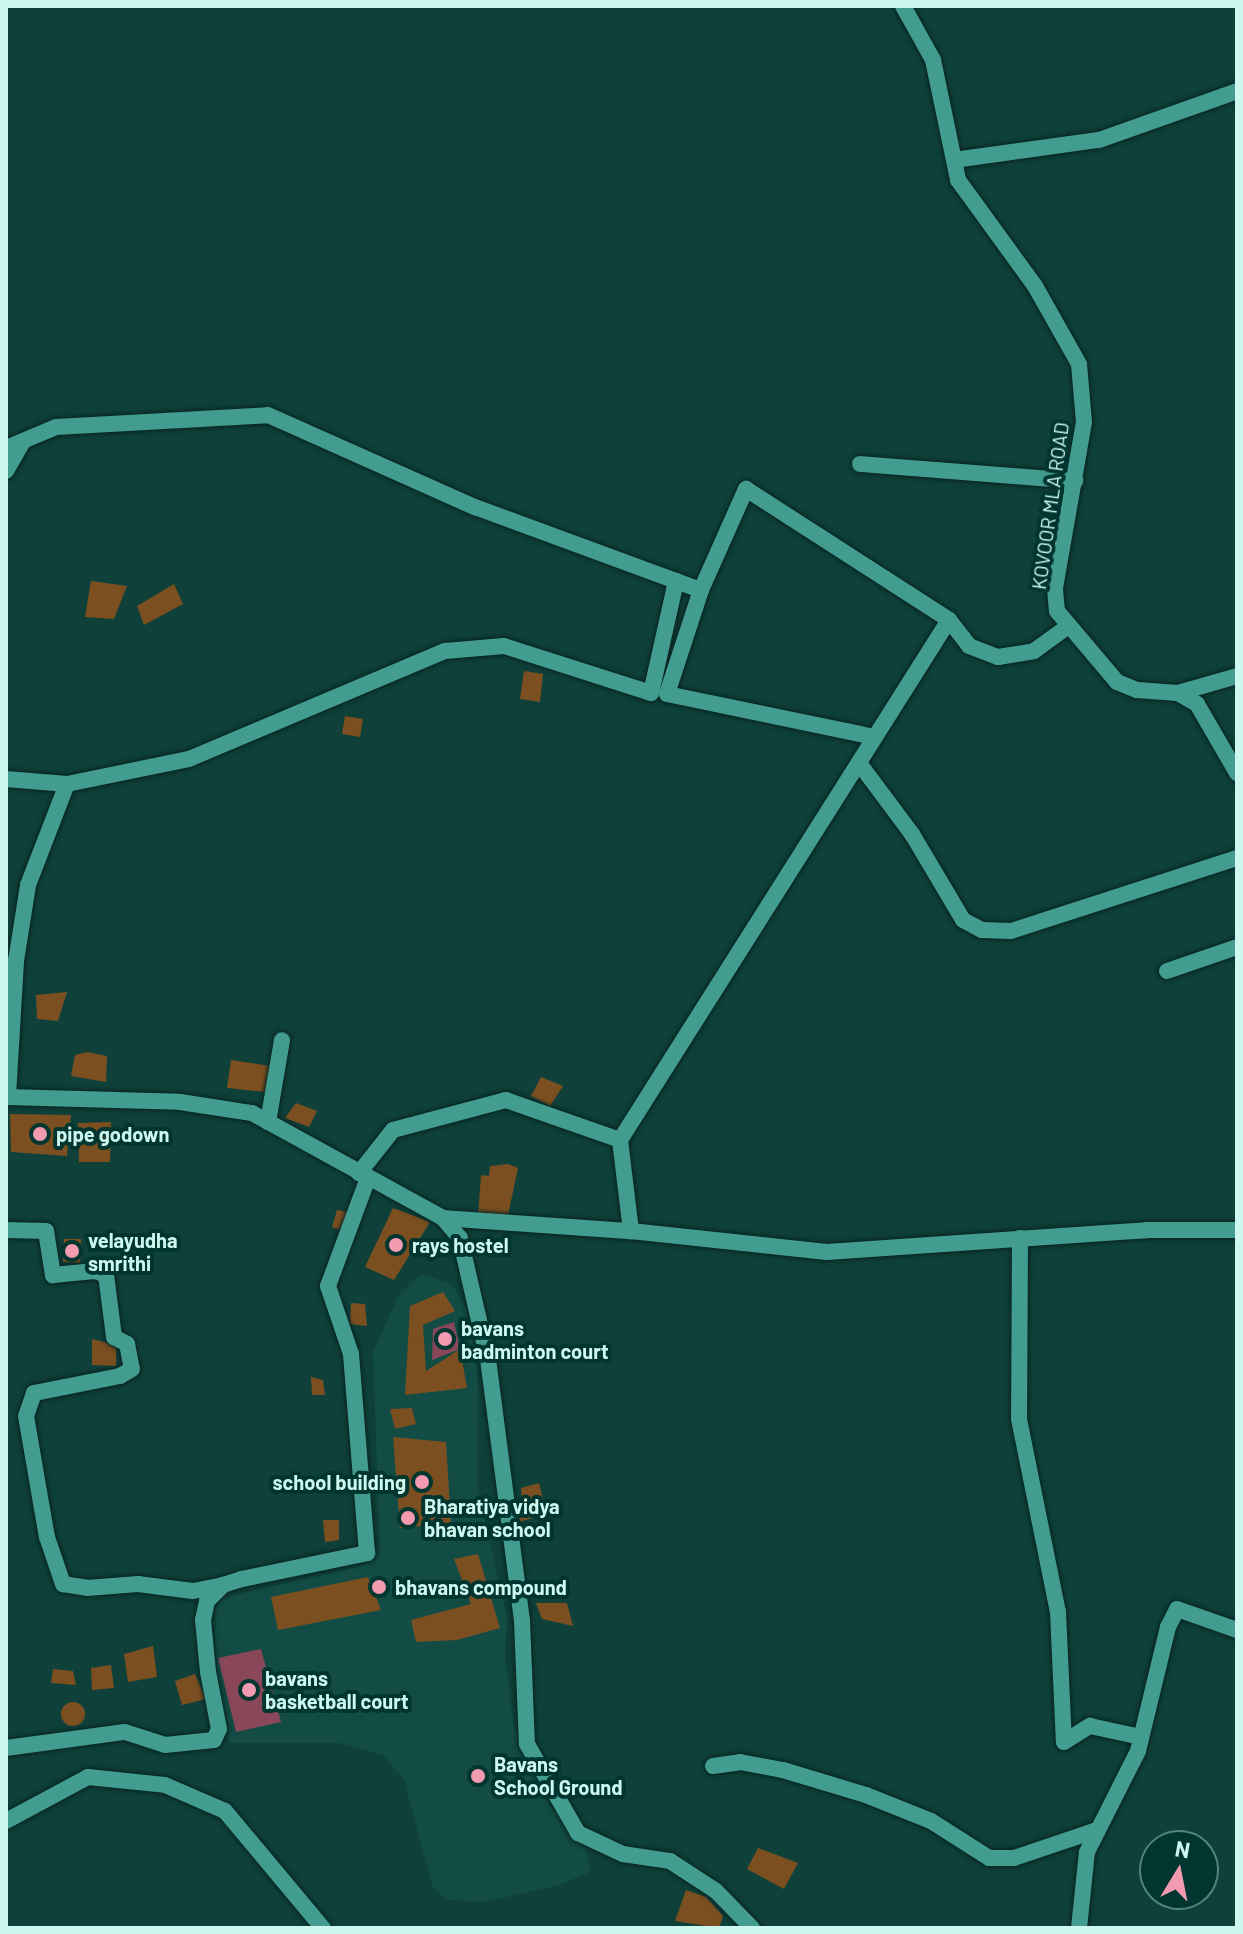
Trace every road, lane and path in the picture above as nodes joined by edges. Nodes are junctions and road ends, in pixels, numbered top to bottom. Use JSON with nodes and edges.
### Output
{"nodes":[{"id":1,"x":903,"y":6,"type":"edge"},
{"id":2,"x":1237,"y":91,"type":"edge"},
{"id":3,"x":954,"y":160,"type":"junction"},
{"id":4,"x":23,"y":441,"type":"junction"},
{"id":5,"x":6,"y":448,"type":"edge"},
{"id":6,"x":860,"y":464,"type":"dead end"},
{"id":7,"x":6,"y":471,"type":"edge"},
{"id":8,"x":1075,"y":481,"type":"junction"},
{"id":9,"x":676,"y":581,"type":"junction"},
{"id":10,"x":701,"y":590,"type":"junction"},
{"id":11,"x":949,"y":620,"type":"junction"},
{"id":12,"x":1067,"y":627,"type":"junction"},
{"id":13,"x":1237,"y":676,"type":"edge"},
{"id":14,"x":1178,"y":693,"type":"junction"},
{"id":15,"x":875,"y":737,"type":"junction"},
{"id":16,"x":859,"y":763,"type":"junction"},
{"id":17,"x":1237,"y":773,"type":"edge"},
{"id":18,"x":6,"y":779,"type":"edge"},
{"id":19,"x":67,"y":784,"type":"junction"},
{"id":20,"x":1237,"y":858,"type":"edge"},
{"id":21,"x":1237,"y":947,"type":"edge"},
{"id":22,"x":1167,"y":971,"type":"dead end"},
{"id":23,"x":282,"y":1040,"type":"dead end"},
{"id":24,"x":7,"y":1096,"type":"edge"},
{"id":25,"x":268,"y":1122,"type":"junction"},
{"id":26,"x":620,"y":1140,"type":"junction"},
{"id":27,"x":363,"y":1176,"type":"junction"},
{"id":28,"x":443,"y":1218,"type":"junction"},
{"id":29,"x":6,"y":1230,"type":"edge"},
{"id":30,"x":1237,"y":1230,"type":"edge"},
{"id":31,"x":631,"y":1231,"type":"junction"},
{"id":32,"x":1020,"y":1238,"type":"junction"},
{"id":33,"x":223,"y":1585,"type":"junction"},
{"id":34,"x":1237,"y":1630,"type":"edge"},
{"id":35,"x":1141,"y":1737,"type":"junction"},
{"id":36,"x":6,"y":1748,"type":"edge"},
{"id":37,"x":713,"y":1766,"type":"dead end"},
{"id":38,"x":6,"y":1821,"type":"edge"},
{"id":39,"x":1097,"y":1830,"type":"junction"},
{"id":40,"x":323,"y":1928,"type":"edge"},
{"id":41,"x":752,"y":1928,"type":"edge"},
{"id":42,"x":1079,"y":1928,"type":"edge"}],
"edges":[{"from":1,"to":3,"type":"street","name":"KOVOOR MLA ROAD"},
{"from":2,"to":3,"type":"street"},
{"from":3,"to":8,"type":"street","name":"KOVOOR MLA ROAD"},
{"from":4,"to":5,"type":"street"},
{"from":4,"to":7,"type":"street"},
{"from":4,"to":9,"type":"street"},
{"from":6,"to":8,"type":"street"},
{"from":8,"to":12,"type":"street","name":"KOVOOR MLA ROAD"},
{"from":9,"to":10,"type":"street"},
{"from":9,"to":19,"type":"street"},
{"from":10,"to":11,"type":"street"},
{"from":10,"to":15,"type":"street"},
{"from":11,"to":12,"type":"street"},
{"from":11,"to":15,"type":"street"},
{"from":12,"to":14,"type":"street","name":"KOVOOR MLA ROAD"},
{"from":13,"to":14,"type":"street"},
{"from":14,"to":17,"type":"street"},
{"from":15,"to":16,"type":"street"},
{"from":16,"to":20,"type":"street"},
{"from":16,"to":26,"type":"street"},
{"from":18,"to":19,"type":"street"},
{"from":19,"to":24,"type":"street"},
{"from":21,"to":22,"type":"street"},
{"from":23,"to":25,"type":"street"},
{"from":24,"to":25,"type":"street"},
{"from":25,"to":27,"type":"street"},
{"from":26,"to":27,"type":"street"},
{"from":26,"to":31,"type":"street"},
{"from":27,"to":28,"type":"street"},
{"from":27,"to":33,"type":"street"},
{"from":28,"to":31,"type":"street"},
{"from":28,"to":41,"type":"street"},
{"from":29,"to":33,"type":"street"},
{"from":30,"to":32,"type":"street"},
{"from":31,"to":32,"type":"street"},
{"from":32,"to":35,"type":"street"},
{"from":33,"to":36,"type":"street"},
{"from":34,"to":35,"type":"street"},
{"from":35,"to":39,"type":"street"},
{"from":37,"to":39,"type":"street"},
{"from":38,"to":40,"type":"street"},
{"from":39,"to":42,"type":"street"}]}
